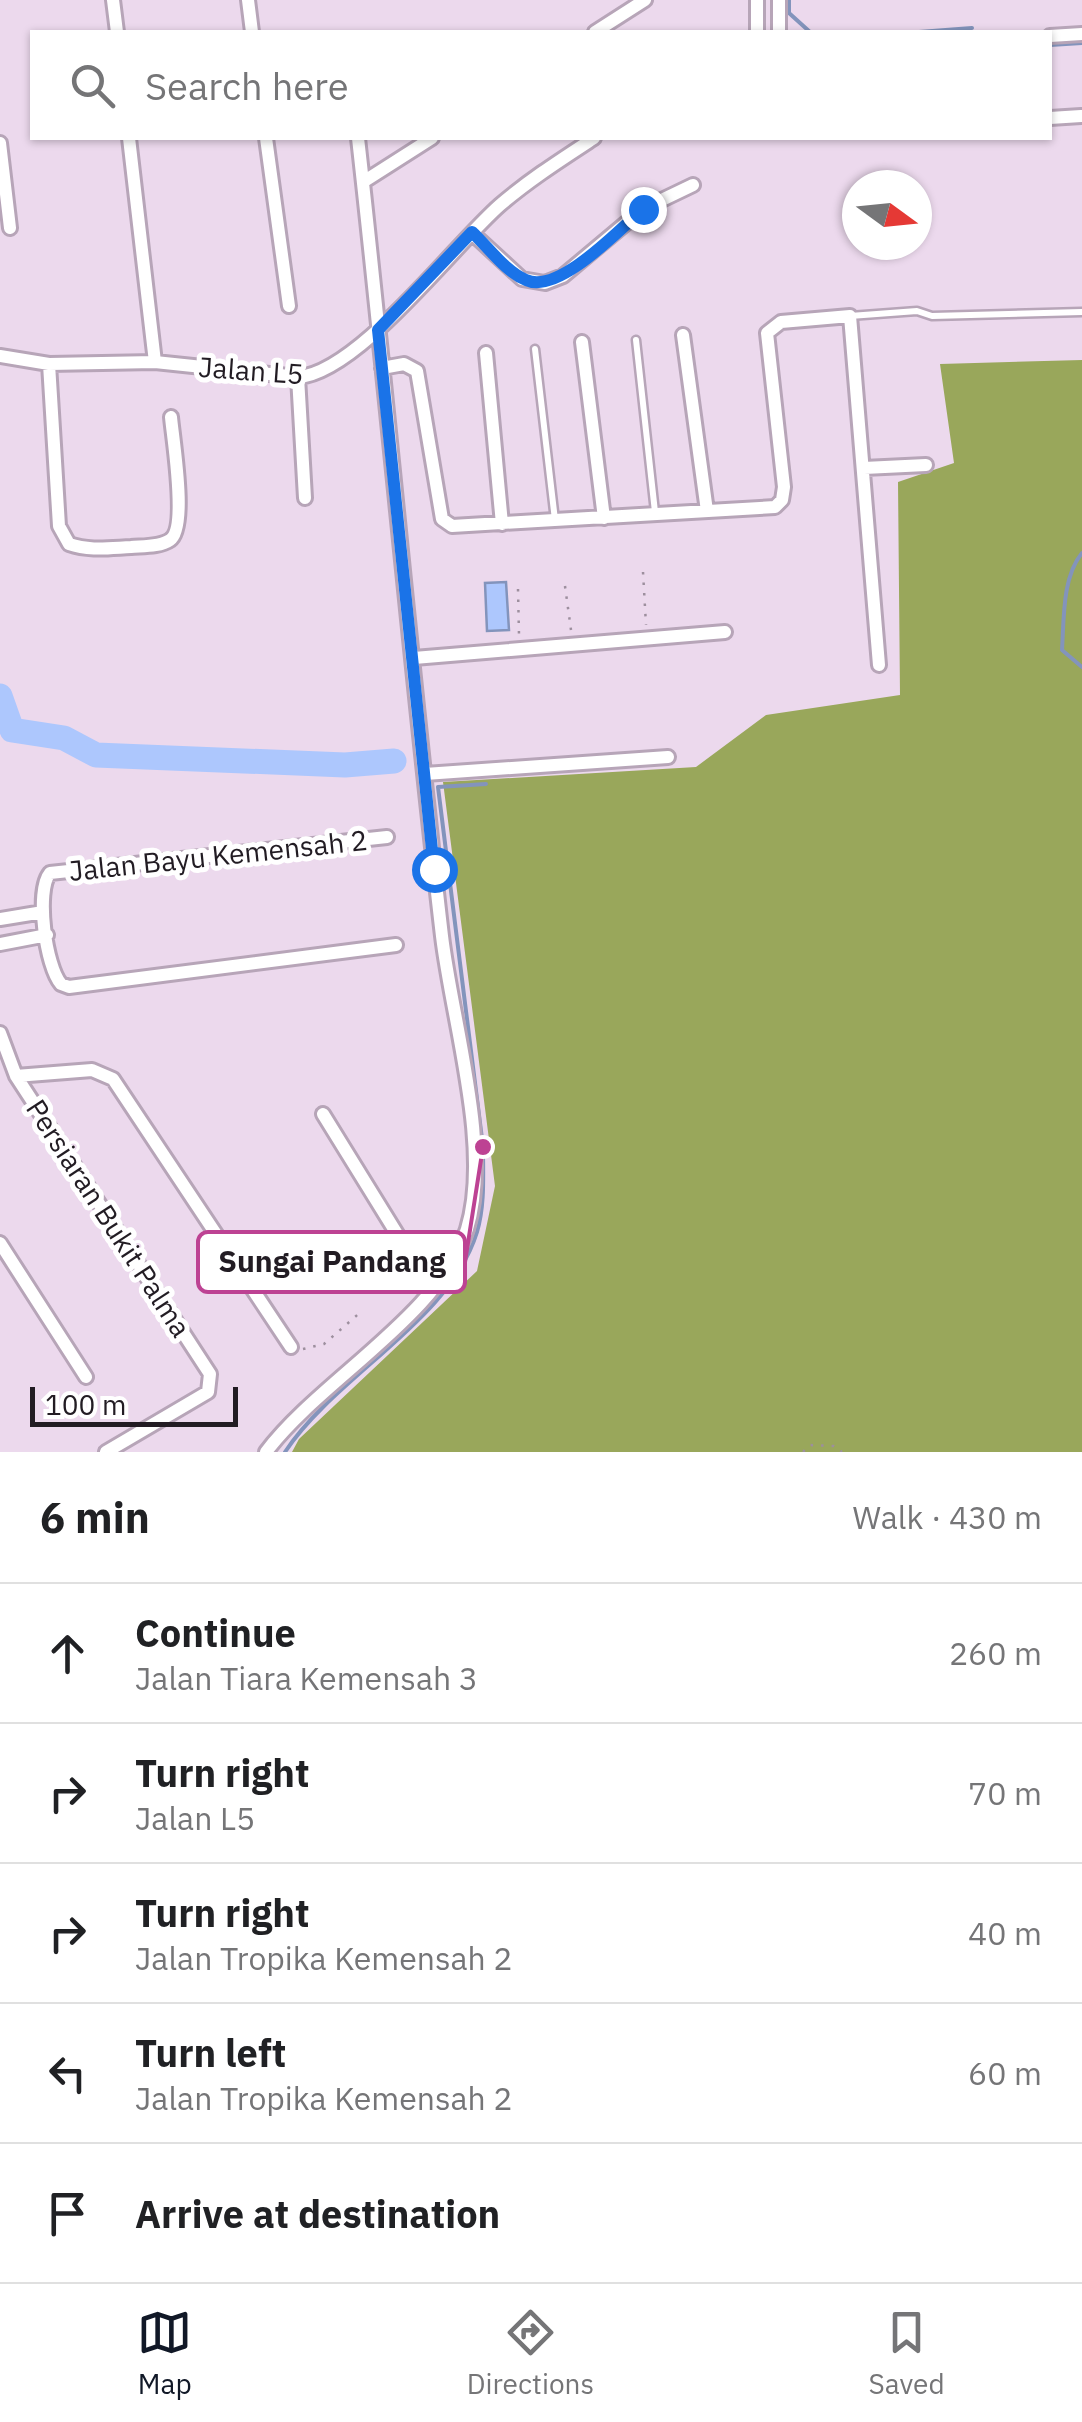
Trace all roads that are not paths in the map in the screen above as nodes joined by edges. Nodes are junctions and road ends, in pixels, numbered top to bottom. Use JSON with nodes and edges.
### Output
{"nodes":[{"id":1,"x":113,"y":0,"type":"edge"},
{"id":2,"x":248,"y":0,"type":"edge"},
{"id":3,"x":645,"y":0,"type":"edge"},
{"id":4,"x":757,"y":0,"type":"edge"},
{"id":5,"x":779,"y":0,"type":"edge"},
{"id":6,"x":117,"y":30,"type":"edge"},
{"id":7,"x":252,"y":30,"type":"edge"},
{"id":8,"x":598,"y":30,"type":"edge"},
{"id":9,"x":758,"y":30,"type":"edge"},
{"id":10,"x":779,"y":30,"type":"edge"},
{"id":11,"x":1082,"y":34,"type":"edge"},
{"id":12,"x":1052,"y":36,"type":"edge"},
{"id":13,"x":1081,"y":116,"type":"edge"},
{"id":14,"x":1052,"y":118,"type":"edge"},
{"id":15,"x":129,"y":140,"type":"edge"},
{"id":16,"x":266,"y":140,"type":"edge"},
{"id":17,"x":358,"y":140,"type":"edge"},
{"id":18,"x":429,"y":140,"type":"edge"},
{"id":19,"x":591,"y":140,"type":"edge"},
{"id":20,"x":0,"y":143,"type":"edge"},
{"id":21,"x":363,"y":182,"type":"junction"},
{"id":22,"x":693,"y":185,"type":"dead end"},
{"id":23,"x":10,"y":228,"type":"dead end"},
{"id":24,"x":472,"y":232,"type":"junction"},
{"id":25,"x":290,"y":306,"type":"dead end"},
{"id":26,"x":1082,"y":312,"type":"edge"},
{"id":27,"x":850,"y":316,"type":"junction"},
{"id":28,"x":378,"y":330,"type":"junction"},
{"id":29,"x":682,"y":336,"type":"dead end"},
{"id":30,"x":636,"y":340,"type":"dead end"},
{"id":31,"x":582,"y":342,"type":"dead end"},
{"id":32,"x":536,"y":349,"type":"dead end"},
{"id":33,"x":486,"y":353,"type":"dead end"},
{"id":34,"x":0,"y":356,"type":"edge"},
{"id":35,"x":155,"y":362,"type":"junction"},
{"id":36,"x":49,"y":364,"type":"junction"},
{"id":37,"x":382,"y":368,"type":"junction"},
{"id":38,"x":298,"y":377,"type":"junction"},
{"id":39,"x":171,"y":417,"type":"dead end"},
{"id":40,"x":926,"y":466,"type":"dead end"},
{"id":41,"x":864,"y":468,"type":"junction"},
{"id":42,"x":305,"y":498,"type":"dead end"},
{"id":43,"x":707,"y":511,"type":"junction"},
{"id":44,"x":655,"y":514,"type":"junction"},
{"id":45,"x":604,"y":518,"type":"junction"},
{"id":46,"x":554,"y":520,"type":"junction"},
{"id":47,"x":502,"y":524,"type":"junction"},
{"id":48,"x":725,"y":632,"type":"dead end"},
{"id":49,"x":414,"y":658,"type":"junction"},
{"id":50,"x":879,"y":665,"type":"dead end"},
{"id":51,"x":668,"y":757,"type":"dead end"},
{"id":52,"x":425,"y":774,"type":"junction"},
{"id":53,"x":387,"y":837,"type":"dead end"},
{"id":54,"x":43,"y":912,"type":"junction"},
{"id":55,"x":0,"y":919,"type":"edge"},
{"id":56,"x":46,"y":935,"type":"junction"},
{"id":57,"x":0,"y":944,"type":"edge"},
{"id":58,"x":396,"y":945,"type":"dead end"},
{"id":59,"x":0,"y":1032,"type":"edge"},
{"id":60,"x":16,"y":1076,"type":"junction"},
{"id":61,"x":324,"y":1114,"type":"dead end"},
{"id":62,"x":0,"y":1243,"type":"edge"},
{"id":63,"x":431,"y":1289,"type":"junction"},
{"id":64,"x":291,"y":1347,"type":"road end"},
{"id":65,"x":86,"y":1377,"type":"dead end"},
{"id":66,"x":106,"y":1452,"type":"edge"},
{"id":67,"x":266,"y":1452,"type":"edge"}],
"edges":[{"from":1,"to":6,"type":"street"},
{"from":2,"to":7,"type":"street"},
{"from":3,"to":8,"type":"street"},
{"from":4,"to":9,"type":"street"},
{"from":5,"to":10,"type":"street"},
{"from":11,"to":12,"type":"street"},
{"from":13,"to":14,"type":"street"},
{"from":15,"to":35,"type":"street"},
{"from":16,"to":25,"type":"street"},
{"from":17,"to":21,"type":"street"},
{"from":18,"to":21,"type":"street"},
{"from":19,"to":24,"type":"street","name":"Jalan L5"},
{"from":20,"to":23,"type":"street"},
{"from":21,"to":28,"type":"street"},
{"from":22,"to":24,"type":"street"},
{"from":24,"to":28,"type":"street","name":"Jalan L5"},
{"from":26,"to":27,"type":"lane"},
{"from":27,"to":41,"type":"street"},
{"from":27,"to":43,"type":"street"},
{"from":28,"to":37,"type":"street"},
{"from":28,"to":38,"type":"street","name":"Jalan L5"},
{"from":29,"to":43,"type":"street"},
{"from":30,"to":44,"type":"lane"},
{"from":31,"to":45,"type":"street"},
{"from":32,"to":46,"type":"lane"},
{"from":33,"to":47,"type":"street"},
{"from":34,"to":36,"type":"street","name":"Jalan L5"},
{"from":35,"to":36,"type":"street","name":"Jalan L5"},
{"from":35,"to":38,"type":"street","name":"Jalan L5"},
{"from":36,"to":39,"type":"street"},
{"from":37,"to":47,"type":"street"},
{"from":37,"to":49,"type":"street"},
{"from":38,"to":42,"type":"street"},
{"from":40,"to":41,"type":"street"},
{"from":41,"to":50,"type":"street"},
{"from":43,"to":44,"type":"street"},
{"from":44,"to":45,"type":"street"},
{"from":45,"to":46,"type":"street"},
{"from":46,"to":47,"type":"street"},
{"from":48,"to":49,"type":"street"},
{"from":49,"to":52,"type":"street"},
{"from":51,"to":52,"type":"street"},
{"from":52,"to":63,"type":"street"},
{"from":53,"to":54,"type":"street","name":"Jalan Bayu Kemensah 2"},
{"from":54,"to":55,"type":"street"},
{"from":54,"to":56,"type":"street"},
{"from":56,"to":57,"type":"street"},
{"from":56,"to":58,"type":"street"},
{"from":59,"to":60,"type":"street","name":"Persiaran Bukit Palma"},
{"from":60,"to":64,"type":"street"},
{"from":60,"to":66,"type":"street","name":"Persiaran Bukit Palma"},
{"from":61,"to":63,"type":"street"},
{"from":62,"to":65,"type":"street"},
{"from":63,"to":67,"type":"street"}]}
